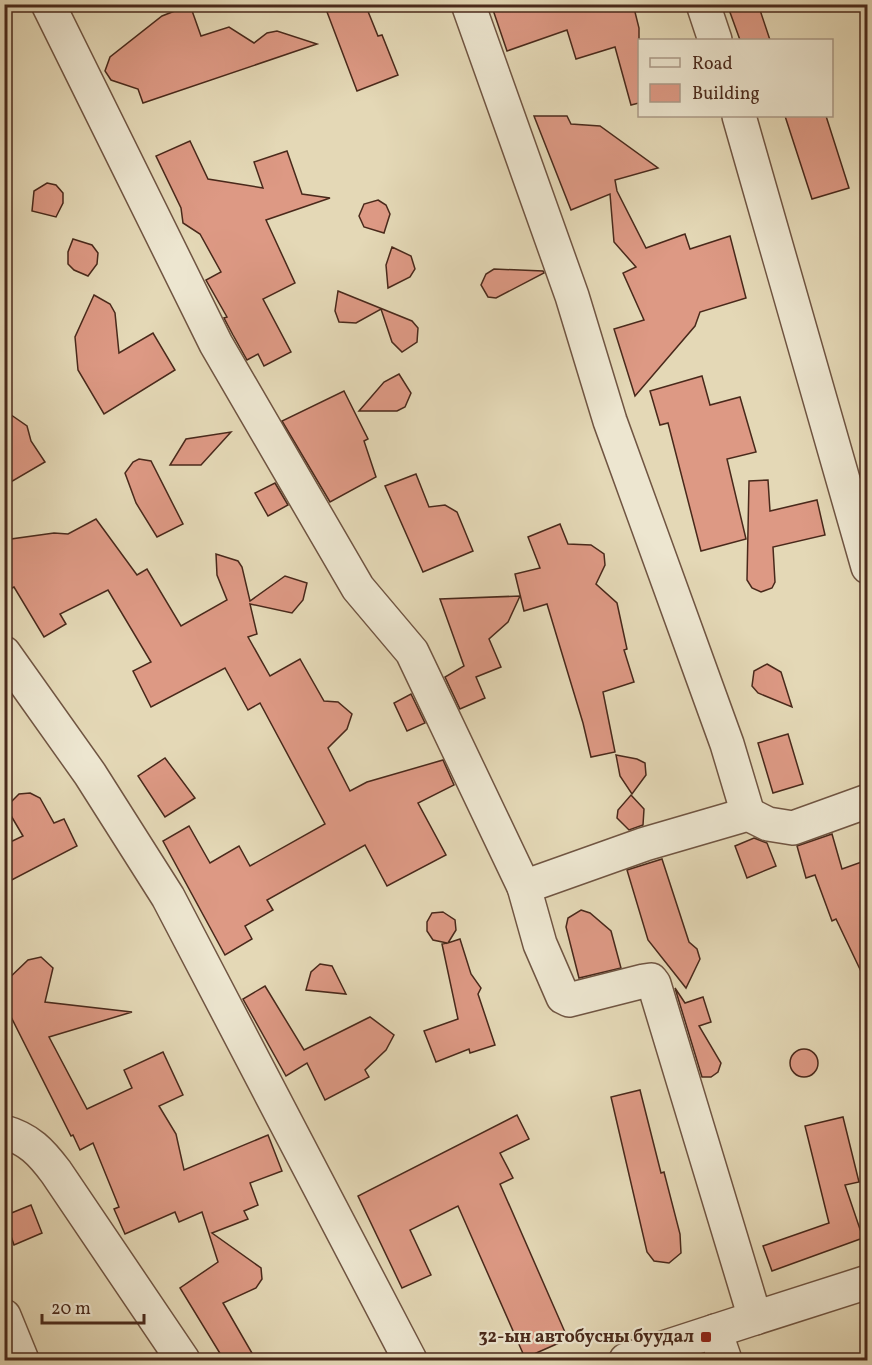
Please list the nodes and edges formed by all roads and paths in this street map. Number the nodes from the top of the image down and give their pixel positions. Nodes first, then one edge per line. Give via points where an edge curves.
1 (48, 4) edge
2 (468, 4) edge
3 (703, 4) edge
4 (715, 39) edge
5 (739, 117) edge
6 (867, 567) edge
7 (4, 653) edge
8 (867, 801) edge
9 (748, 814) junction
10 (524, 887) junction
11 (4, 1132) edge
12 (867, 1282) edge
13 (4, 1316) edge
14 (755, 1318) junction
15 (720, 1346) edge
16 (398, 1358) edge
17 (22, 1360) edge
18 (183, 1360) edge
19 (626, 1360) edge

1 - 10 street via 216,344 358,588 412,652
2 - 9 street via 572,296 610,421 727,744
3 - 4 street
5 - 6 street
7 - 16 street via 90,774 168,897
8 - 9 street via 794,828 768,824
9 - 10 street via 645,844
10 - 14 street via 540,944 563,997 569,1000 644,981 654,984
11 - 18 street via 36,1146
12 - 14 street
13 - 17 street
14 - 15 street
15 - 19 street

